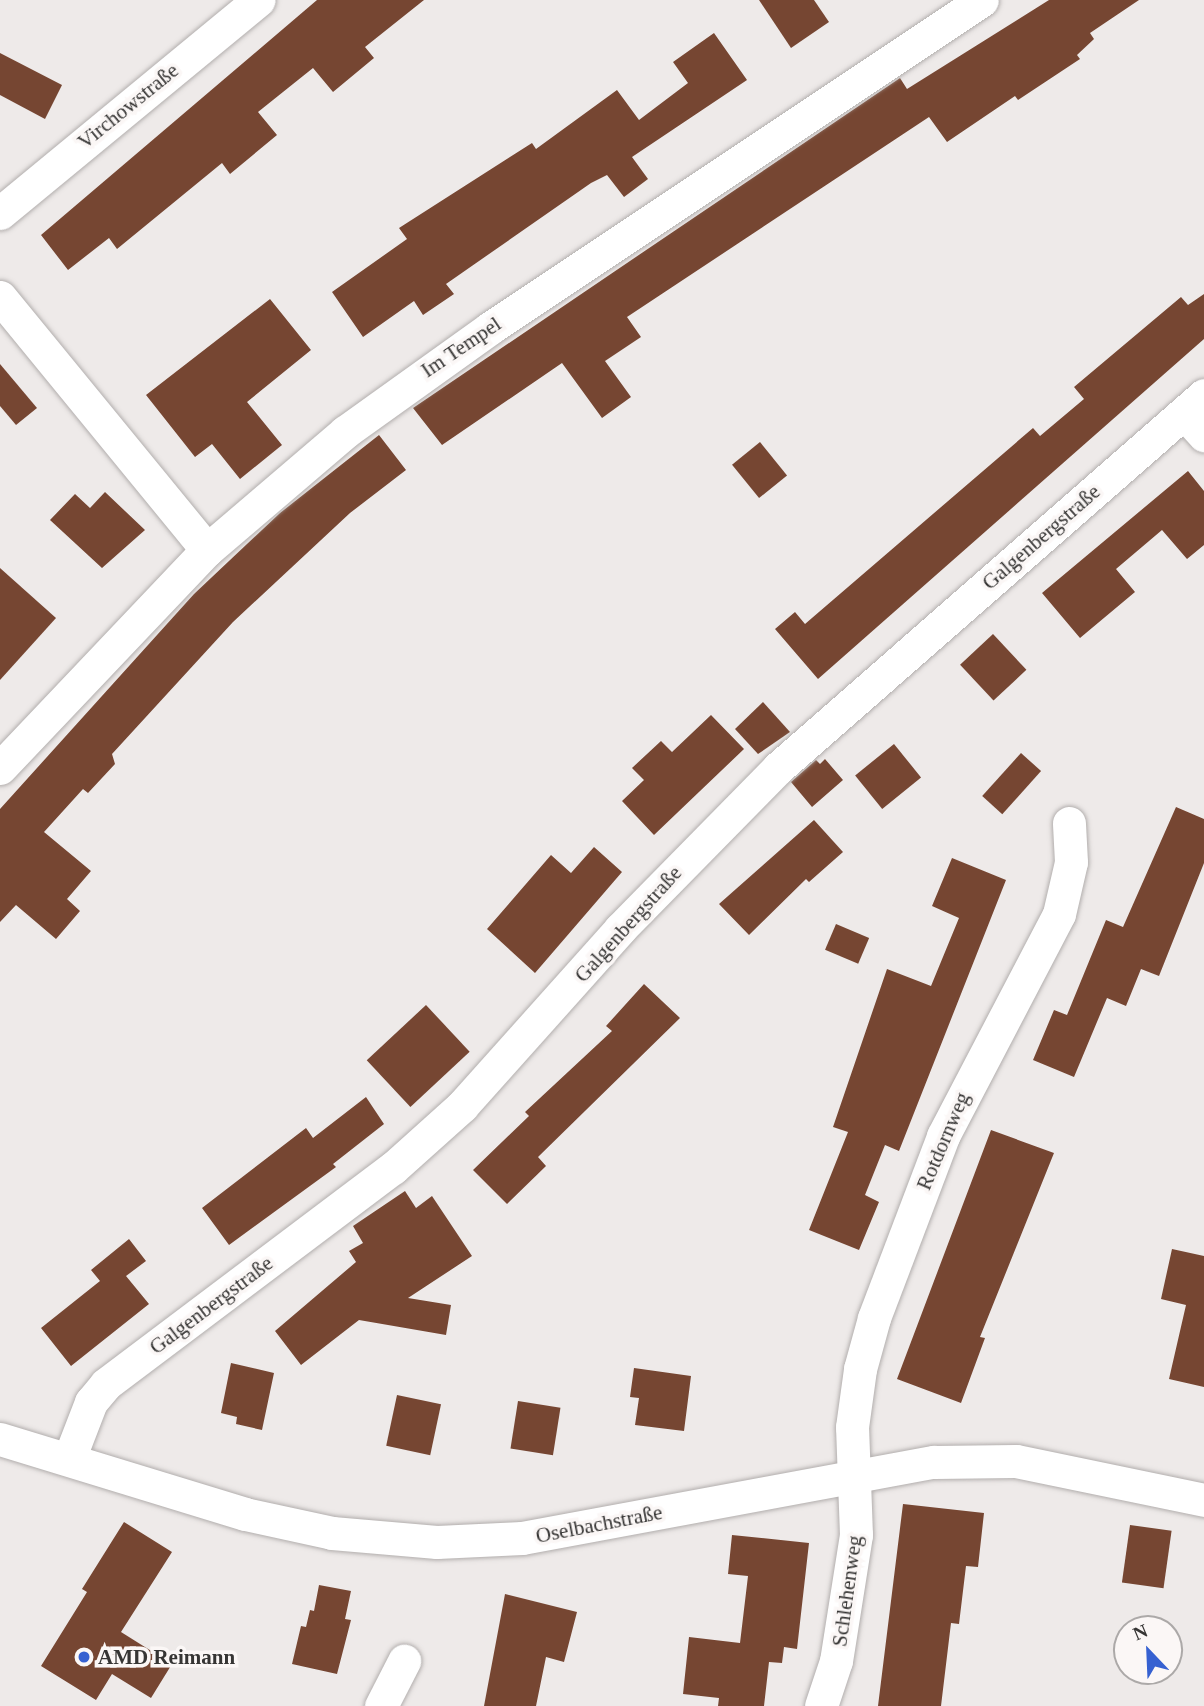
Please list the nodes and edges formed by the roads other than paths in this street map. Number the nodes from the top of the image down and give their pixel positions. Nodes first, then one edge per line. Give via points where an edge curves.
1 (258, 0) edge
2 (982, 0) edge
3 (0, 213) edge
4 (4, 313) edge
5 (1197, 414) edge
6 (207, 550) junction
7 (0, 768) edge
8 (1069, 823) dead end
9 (0, 1439) edge
10 (69, 1459) junction
11 (854, 1474) junction
12 (1204, 1500) edge
13 (404, 1661) dead end
14 (381, 1706) edge
15 (821, 1706) edge

1 - 3 street, Virchowstraße
2 - 6 street, Im Tempel via 409,382 280,484
4 - 6 street
5 - 10 street, Galgenbergstraße via 778,768 620,929 462,1106 393,1168 106,1384 91,1402
6 - 7 street, Im Tempel
8 - 11 street, Rotdornweg via 1071,862 1059,914 949,1124 874,1318 857,1392
9 - 10 street, Oselbachstraße
10 - 11 street, Oselbachstraße via 245,1514 332,1533 437,1542 535,1536
11 - 12 street, Oselbachstraße via 934,1462 1016,1461
11 - 15 street, Schlehenweg via 856,1535 849,1599
13 - 14 street

